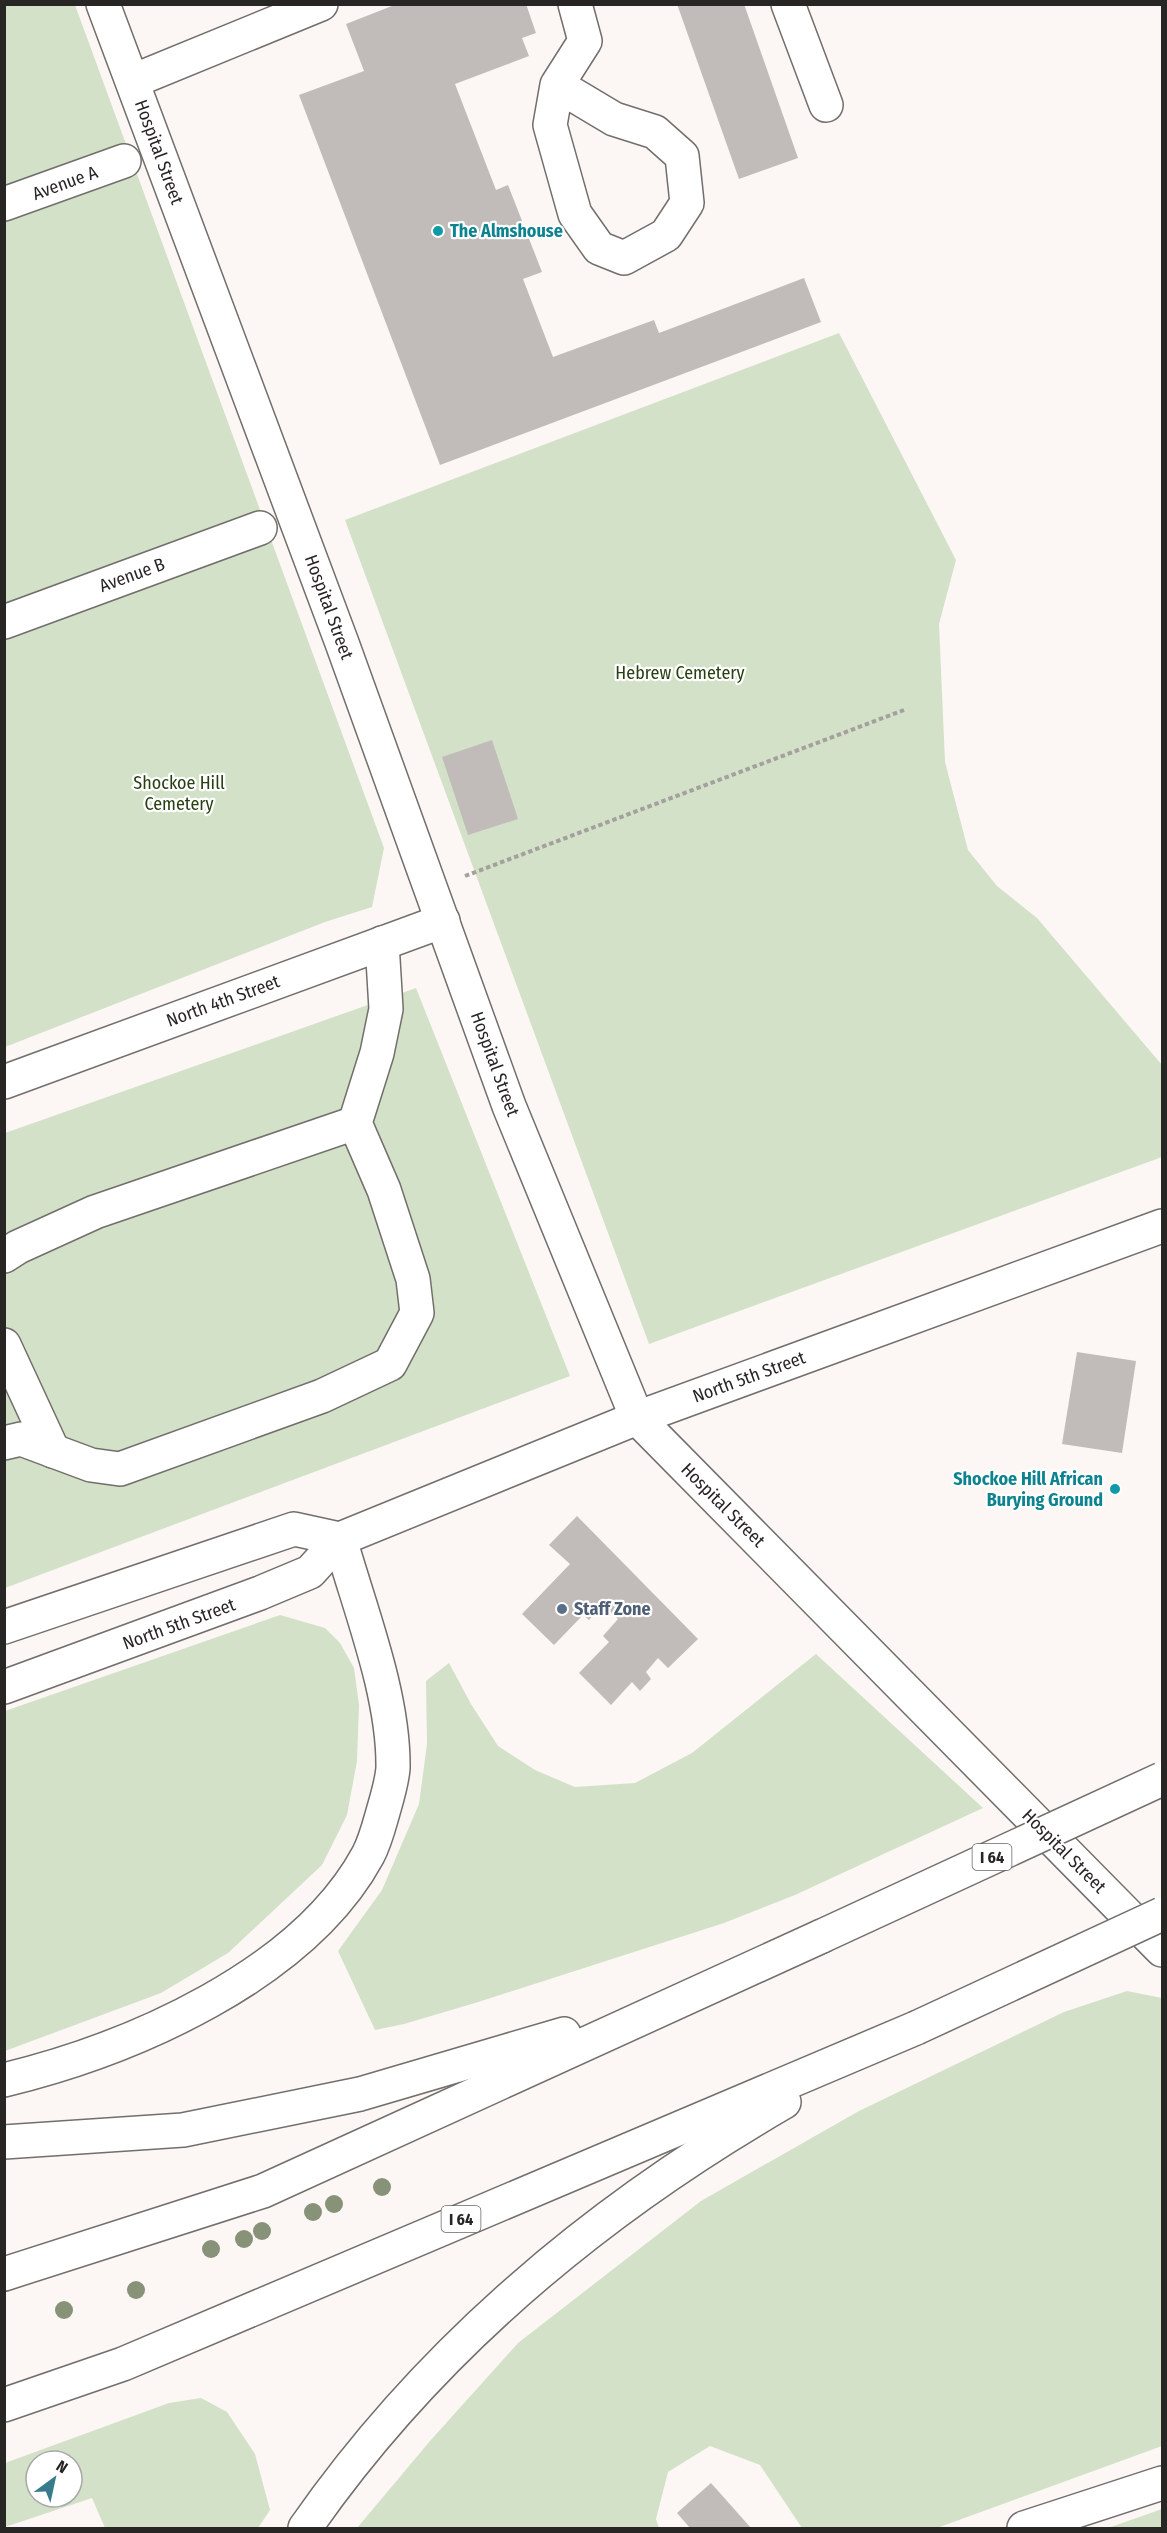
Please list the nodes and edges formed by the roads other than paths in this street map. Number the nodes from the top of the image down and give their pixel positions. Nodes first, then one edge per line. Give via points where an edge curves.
1 (103, 4) edge
2 (321, 4) edge
3 (575, 4) edge
4 (788, 4) edge
5 (278, 12) edge
6 (133, 81) junction
7 (557, 85) junction
8 (826, 105) dead end
9 (124, 161) dead end
10 (4, 204) edge
11 (260, 528) dead end
12 (4, 622) edge
13 (442, 921) junction
14 (382, 943) junction
15 (4, 1082) edge
16 (355, 1123) junction
17 (1162, 1226) edge
18 (4, 1256) edge
19 (4, 1344) edge
20 (637, 1418) junction
21 (4, 1443) edge
22 (53, 1450) junction
23 (340, 1539) junction
24 (4, 1627) edge
25 (4, 1687) edge
26 (1162, 1779) edge
27 (1162, 1914) edge
28 (1162, 1950) edge
29 (675, 2001) junction
30 (916, 2028) junction
31 (4, 2080) edge
32 (4, 2142) edge
33 (4, 2274) edge
34 (4, 2405) edge
35 (1162, 2483) edge
36 (305, 2529) edge
37 (1024, 2529) edge

1 - 6 main road, Hospital Street
2 - 5 main road
3 - 7 main road via 585,41
4 - 8 main road
5 - 6 main road
6 - 13 main road, Hospital Street
7 - 7 main road via 550,125 575,213 599,248 624,258 666,235 687,203 682,156 655,132 614,119
9 - 10 main road, Avenue A
11 - 12 main road, Avenue B
13 - 14 main road, North 4th Street
13 - 20 main road, Hospital Street via 509,1106
14 - 15 main road, North 4th Street
14 - 16 main road via 386,1009
16 - 18 main road via 95,1212
16 - 22 main road via 384,1190 413,1279 417,1313 390,1364 322,1396 120,1469 91,1465
17 - 20 main road, North 5th Street
19 - 22 main road
20 - 23 main road, North 5th Street
20 - 28 main road, Hospital Street
21 - 22 main road via 21,1439
23 - 24 main road via 294,1529
23 - 25 main road, North 5th Street via 310,1572
23 - 31 main road via 388,1708 392,1745 393,1771 387,1800 369,1853 334,1904 290,1946 230,1990 162,2026 38,2072
26 - 29 main road, I 64, bridge
27 - 30 main road, I 64, bridge
29 - 32 main road, I 64 via 360,2094 183,2130
29 - 33 main road via 263,2191
30 - 34 main road, I 64 via 123,2364
30 - 36 main road via 736,2130 560,2254 479,2324 405,2402 331,2491
35 - 37 main road

